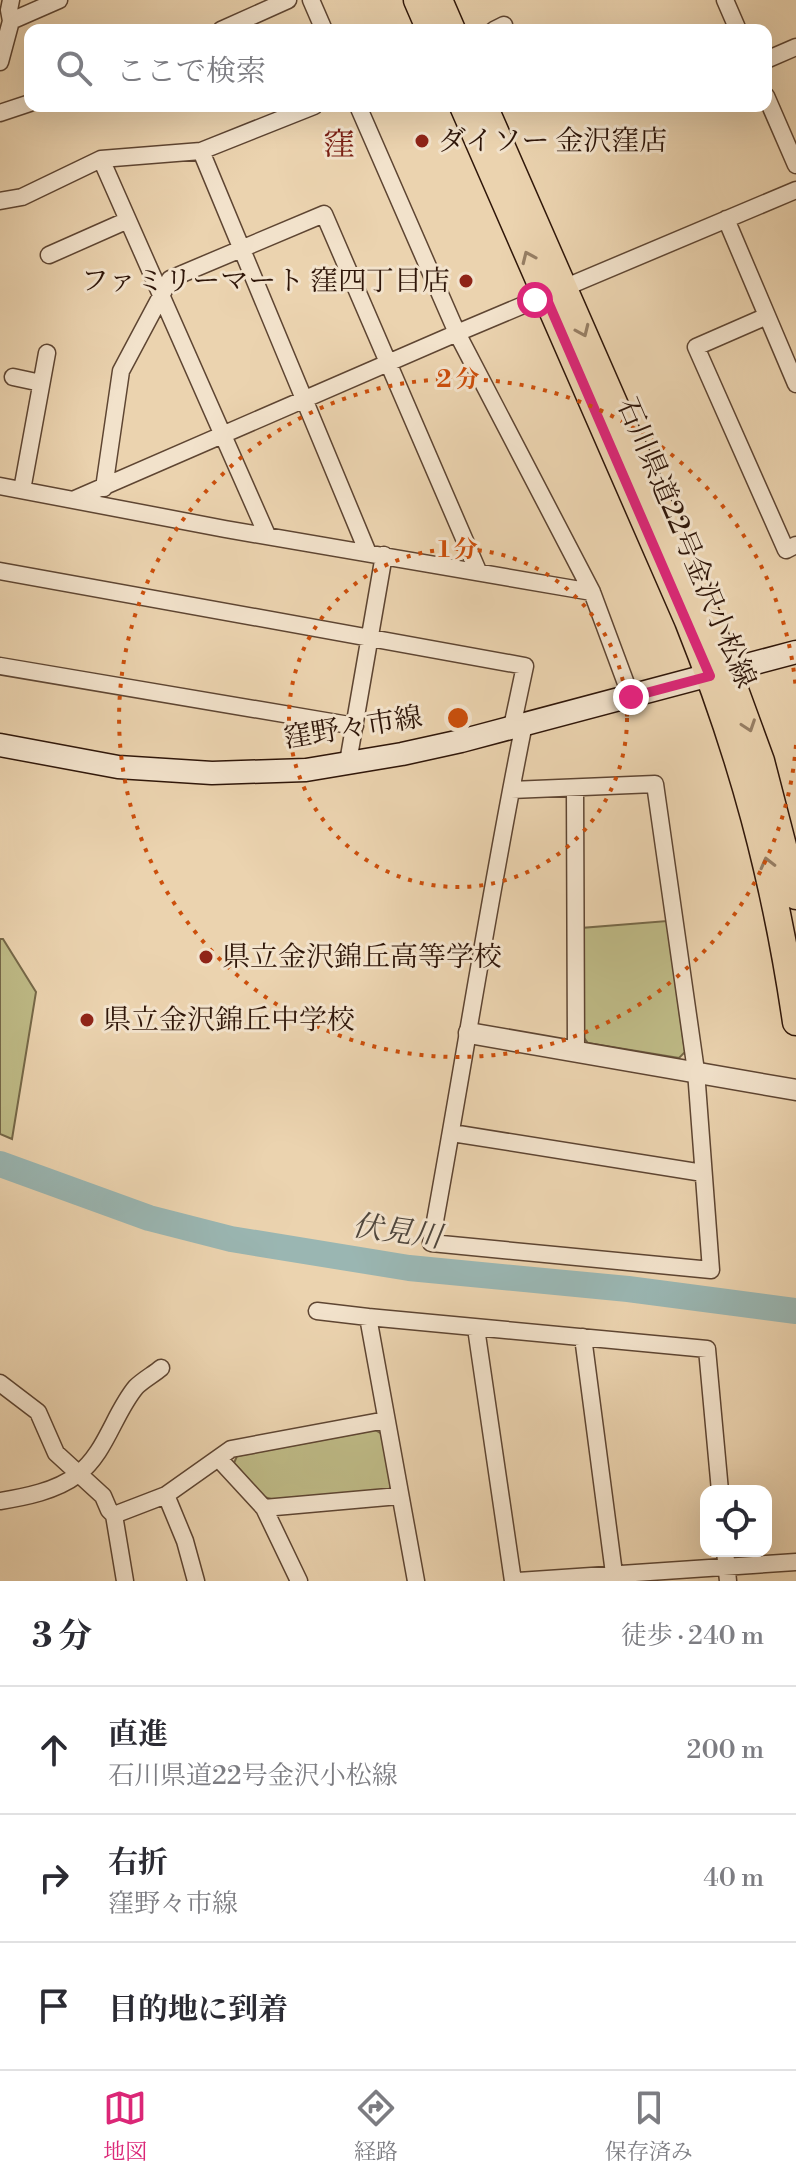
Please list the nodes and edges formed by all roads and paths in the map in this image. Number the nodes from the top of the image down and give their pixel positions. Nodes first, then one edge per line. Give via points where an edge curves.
1 (59, 0) edge
2 (288, 0) edge
3 (311, 0) edge
4 (417, 0) edge
5 (439, 0) edge
6 (725, 0) edge
7 (8, 9) edge
8 (234, 24) edge
9 (321, 24) edge
10 (427, 24) edge
11 (449, 24) edge
12 (735, 24) edge
13 (796, 47) edge
14 (772, 57) edge
15 (0, 62) edge
16 (24, 105) edge
17 (772, 110) edge
18 (299, 112) edge
19 (361, 112) edge
20 (466, 112) edge
21 (486, 112) edge
22 (0, 113) edge
23 (201, 151) junction
24 (101, 159) junction
25 (796, 165) edge
26 (796, 190) edge
27 (0, 201) edge
28 (726, 219) junction
29 (128, 220) junction
30 (242, 249) junction
31 (49, 255) dead end
32 (554, 291) junction
33 (161, 295) junction
34 (767, 316) junction
35 (457, 333) junction
36 (47, 353) dead end
37 (388, 363) junction
38 (13, 377) dead end
39 (41, 383) junction
40 (796, 384) edge
41 (304, 400) junction
42 (222, 435) junction
43 (0, 486) edge
44 (104, 488) junction
45 (22, 490) junction
46 (75, 499) junction
47 (267, 535) junction
48 (796, 545) edge
49 (376, 554) junction
50 (0, 571) edge
51 (478, 571) junction
52 (592, 592) junction
53 (369, 638) junction
54 (796, 652) edge
55 (0, 666) edge
56 (719, 673) junction
57 (631, 697) junction
58 (518, 725) junction
59 (355, 726) junction
60 (0, 745) edge
61 (348, 762) junction
62 (575, 788) junction
63 (511, 790) junction
64 (796, 896) edge
65 (796, 1022) edge
66 (469, 1033) junction
67 (576, 1051) junction
68 (696, 1071) junction
69 (796, 1090) edge
70 (452, 1133) junction
71 (703, 1173) junction
72 (317, 1311) dead end
73 (368, 1317) junction
74 (476, 1328) junction
75 (583, 1337) junction
76 (161, 1368) dead end
77 (0, 1383) edge
78 (386, 1420) junction
79 (219, 1459) junction
80 (78, 1475) junction
81 (719, 1485) edge
82 (166, 1495) junction
83 (399, 1496) junction
84 (0, 1501) edge
85 (264, 1508) junction
86 (114, 1515) junction
87 (796, 1562) edge
88 (726, 1566) edge
89 (615, 1578) edge
90 (125, 1581) edge
91 (196, 1581) edge
92 (299, 1581) edge
93 (416, 1581) edge
94 (516, 1581) edge

1 - 7 street
2 - 8 street
3 - 9 street
4 - 10 main road
5 - 11 main road
6 - 12 street
7 - 15 street
13 - 14 street
16 - 22 street
17 - 25 street
18 - 23 street
19 - 35 street
32 -> 20 main road, 石川県道22号金沢小松線
21 - 32 main road, 石川県道22号金沢小松線
23 - 24 street
23 - 30 street
24 - 27 street via 22,197
24 - 29 street
26 - 28 street
28 - 32 street
28 - 34 street
29 - 31 street
29 - 33 street
30 - 33 street via 170,279
30 - 37 street via 324,214
30 - 41 street
32 - 35 street
32 - 56 main road, 石川県道22号金沢小松線
33 - 42 street
33 - 44 street via 121,371
34 - 40 street
34 - 48 street via 696,347 786,550
35 - 37 street
35 - 52 street
36 - 39 street
37 - 41 street
37 - 51 street
38 - 39 street
39 - 45 street
41 - 42 street
41 - 49 street
42 - 44 street
42 - 47 street
43 - 45 street
44 - 46 street
45 - 46 street
46 - 47 street
47 - 49 street
49 - 51 street
49 - 53 street
50 - 53 street
51 - 52 street
52 - 57 street
53 - 58 street via 525,666
53 - 59 street
54 - 56 main road, 窪野々市線
55 - 59 street
56 - 57 main road, 窪野々市線
56 -> 64 main road, 石川県道22号金沢小松線 via 761,761
65 -> 56 main road, 石川県道22号金沢小松線 via 769,869
57 - 58 main road, 窪野々市線
58 - 61 main road, 窪野々市線
58 - 63 street
59 - 61 street
60 - 61 main road, 窪野々市線 via 118,767 212,773 306,770
62 - 63 street
62 - 67 street
62 - 68 street via 655,784
63 - 66 street
66 - 67 street
66 - 70 street
67 - 68 street
68 - 69 street
68 - 71 street
70 - 71 street
70 - 71 street via 431,1243 711,1270
72 - 73 street
73 - 74 street
73 - 78 street
74 - 75 street
74 - 94 street
75 - 81 street via 707,1349
75 - 89 street
76 - 80 street via 137,1387
77 - 80 street via 38,1412 56,1453
78 - 79 street via 231,1449
78 - 83 street
79 - 82 street
79 - 85 street
80 - 84 street
80 - 86 street via 103,1496
82 - 86 street
82 - 91 street
83 - 85 street
83 - 93 street
85 - 92 street
86 - 90 street
87 - 88 street
88 - 89 street
89 - 94 street

